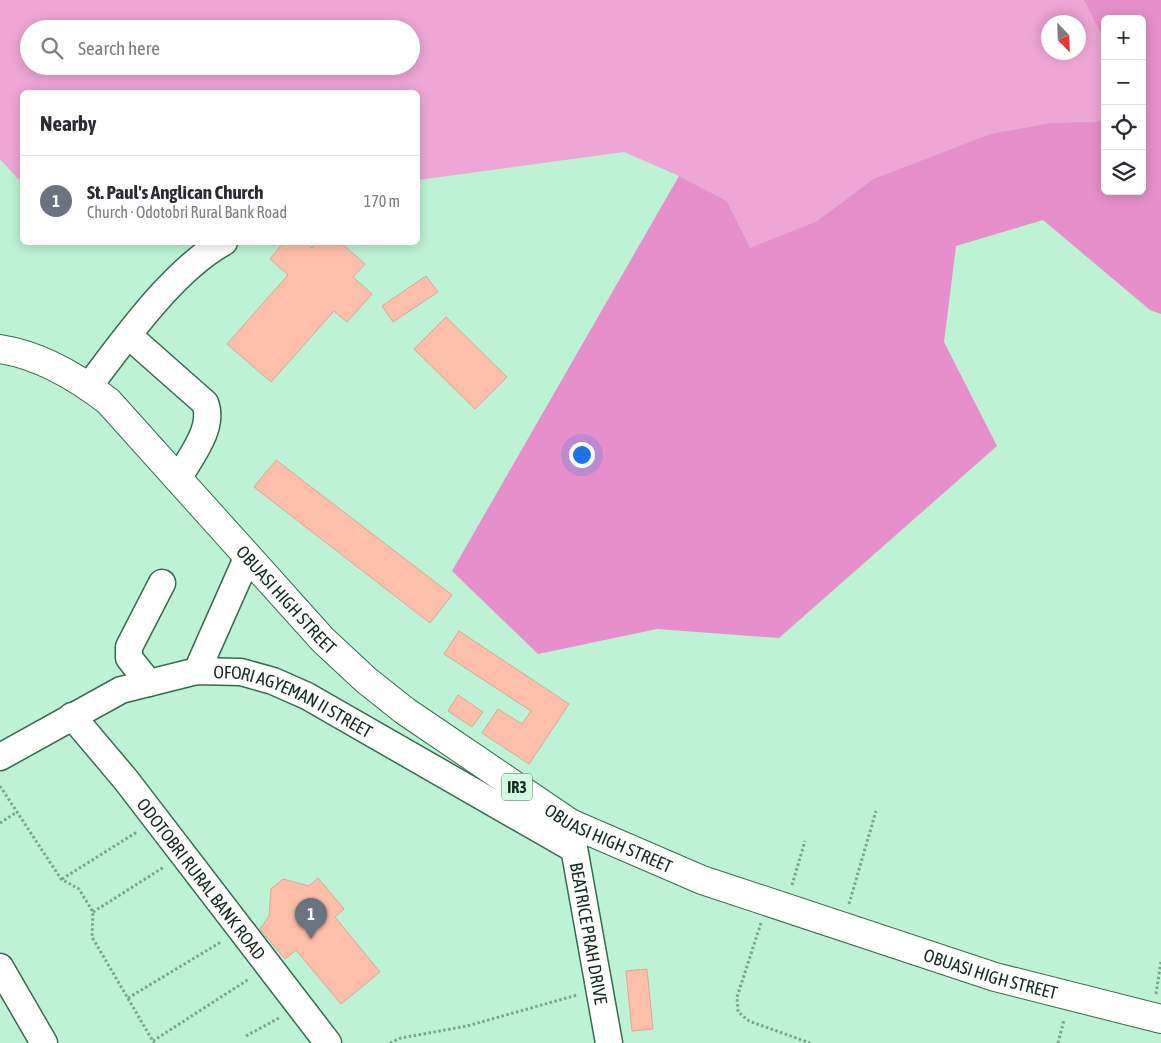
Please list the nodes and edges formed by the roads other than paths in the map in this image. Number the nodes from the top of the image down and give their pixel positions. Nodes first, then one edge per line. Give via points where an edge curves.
1 (219, 245) edge
2 (128, 335) junction
3 (0, 349) edge
4 (89, 386) junction
5 (178, 479) junction
6 (248, 556) junction
7 (162, 583) dead end
8 (197, 671) junction
9 (149, 683) junction
10 (72, 716) junction
11 (0, 756) edge
12 (571, 835) junction
13 (0, 967) edge
14 (1157, 1018) edge
15 (44, 1043) edge
16 (328, 1043) edge
17 (609, 1043) edge

1 - 2 street via 179,278
2 - 4 street
2 - 5 street via 205,403 209,413 208,424
3 - 4 main road, OBUASI HIGH STREET / IR3 via 41,360
4 - 5 main road, OBUASI HIGH STREET / IR3 via 108,402
5 - 6 main road, OBUASI HIGH STREET / IR3
6 - 8 street
6 - 12 main road, OBUASI HIGH STREET / IR3 via 323,640 366,680
7 - 9 street via 129,646 128,658
8 - 9 street, OFORI AGYEMAN II STREET
8 - 12 street, OFORI AGYEMAN II STREET via 241,672 273,681
9 - 10 street, OFORI AGYEMAN II STREET via 120,690
10 - 11 street, OFORI AGYEMAN II STREET
10 - 16 street, ODOTOBRI RURAL BANK ROAD via 184,855
12 - 14 main road, OBUASI HIGH STREET / IR3 via 995,977
12 - 17 street, BEATRICE PRAH DRIVE
13 - 15 street

